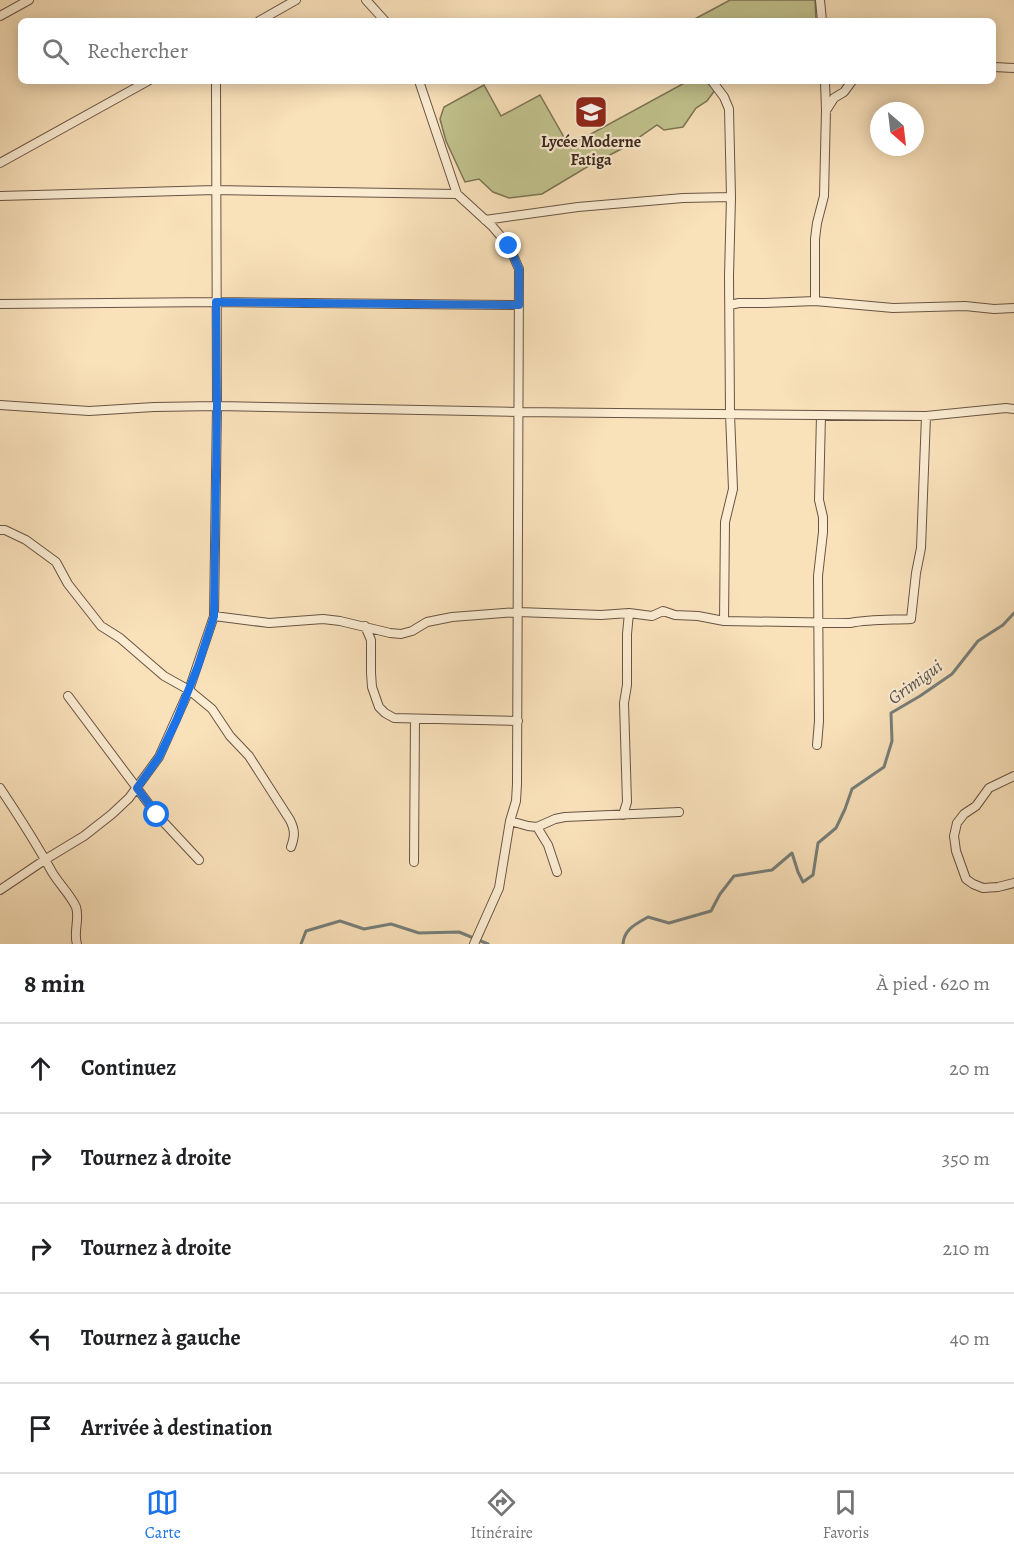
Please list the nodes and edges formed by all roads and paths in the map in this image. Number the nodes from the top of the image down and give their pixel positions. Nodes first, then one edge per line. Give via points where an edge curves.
1 (29, 0) edge
2 (296, 0) edge
3 (366, 0) edge
4 (820, 0) edge
5 (0, 16) edge
6 (264, 18) edge
7 (382, 18) edge
8 (822, 18) edge
9 (996, 67) edge
10 (1014, 69) edge
11 (143, 84) edge
12 (216, 84) edge
13 (420, 84) edge
14 (714, 84) edge
15 (825, 84) edge
16 (850, 84) edge
17 (826, 110) junction
18 (0, 163) edge
19 (215, 190) junction
20 (457, 194) junction
21 (0, 195) edge
22 (731, 197) junction
23 (485, 220) junction
24 (815, 301) junction
25 (216, 302) junction
26 (0, 304) edge
27 (519, 305) junction
28 (729, 305) junction
29 (1014, 308) edge
30 (0, 405) edge
31 (217, 406) junction
32 (1014, 409) edge
33 (519, 412) junction
34 (730, 414) junction
35 (821, 415) junction
36 (926, 416) junction
37 (0, 530) edge
38 (518, 612) junction
39 (629, 614) junction
40 (214, 616) junction
41 (724, 621) junction
42 (819, 621) junction
43 (365, 626) junction
44 (189, 690) junction
45 (68, 696) dead end
46 (415, 719) junction
47 (518, 722) junction
48 (816, 745) dead end
49 (1014, 776) edge
50 (0, 788) edge
51 (137, 788) junction
52 (679, 812) dead end
53 (622, 815) junction
54 (510, 821) junction
55 (537, 827) junction
56 (291, 847) dead end
57 (46, 859) junction
58 (199, 860) dead end
59 (414, 862) dead end
60 (557, 872) dead end
61 (1014, 883) edge
62 (0, 890) edge
63 (77, 944) edge
64 (474, 944) edge

1 - 5 street
2 - 6 street
3 - 7 street
4 - 8 street
9 - 10 street
11 - 18 street
12 - 19 street
13 - 20 street
14 - 22 street via 729,109
15 - 17 street
16 - 17 street
17 - 24 street via 824,196 815,239
19 - 20 street
19 - 21 street
19 - 25 street
20 - 23 street
22 - 23 street via 578,207
22 - 28 street
23 - 27 street via 509,246 519,269
24 - 28 street
24 - 29 street via 893,308
25 - 26 street
25 - 27 street
25 - 31 street
27 - 33 street
28 - 34 street
30 - 31 street via 89,411
31 - 33 street
31 - 40 street
32 - 36 street
33 - 34 street
33 - 38 street
34 - 35 street
34 - 41 street via 733,489 725,522
35 - 36 street
35 - 42 street via 819,500 823,532 818,576
36 - 42 street via 921,548 911,619
37 - 44 street via 26,540 56,562 101,626 164,676
38 - 39 street
38 - 43 street via 452,617 427,622 401,634
38 - 47 street
39 - 41 street via 652,616 663,611
39 - 53 street via 624,703 627,802
40 - 43 street via 269,623 323,619
40 - 44 street
41 - 42 street
42 - 48 street
43 - 46 street via 372,640 372,687 379,706 394,718
44 - 51 street via 159,757
44 - 56 street via 212,709 280,802 294,829
45 - 51 street
46 - 47 street
46 - 59 street
47 - 54 street via 518,784
49 - 61 street via 989,788 976,806 964,814 954,836 966,879 983,888
50 - 57 street
51 - 57 street via 84,836
51 - 58 street
52 - 53 street
53 - 55 street via 565,817
54 - 55 street
54 - 64 street via 500,888
55 - 60 street
57 - 62 street
57 - 63 street via 77,910

